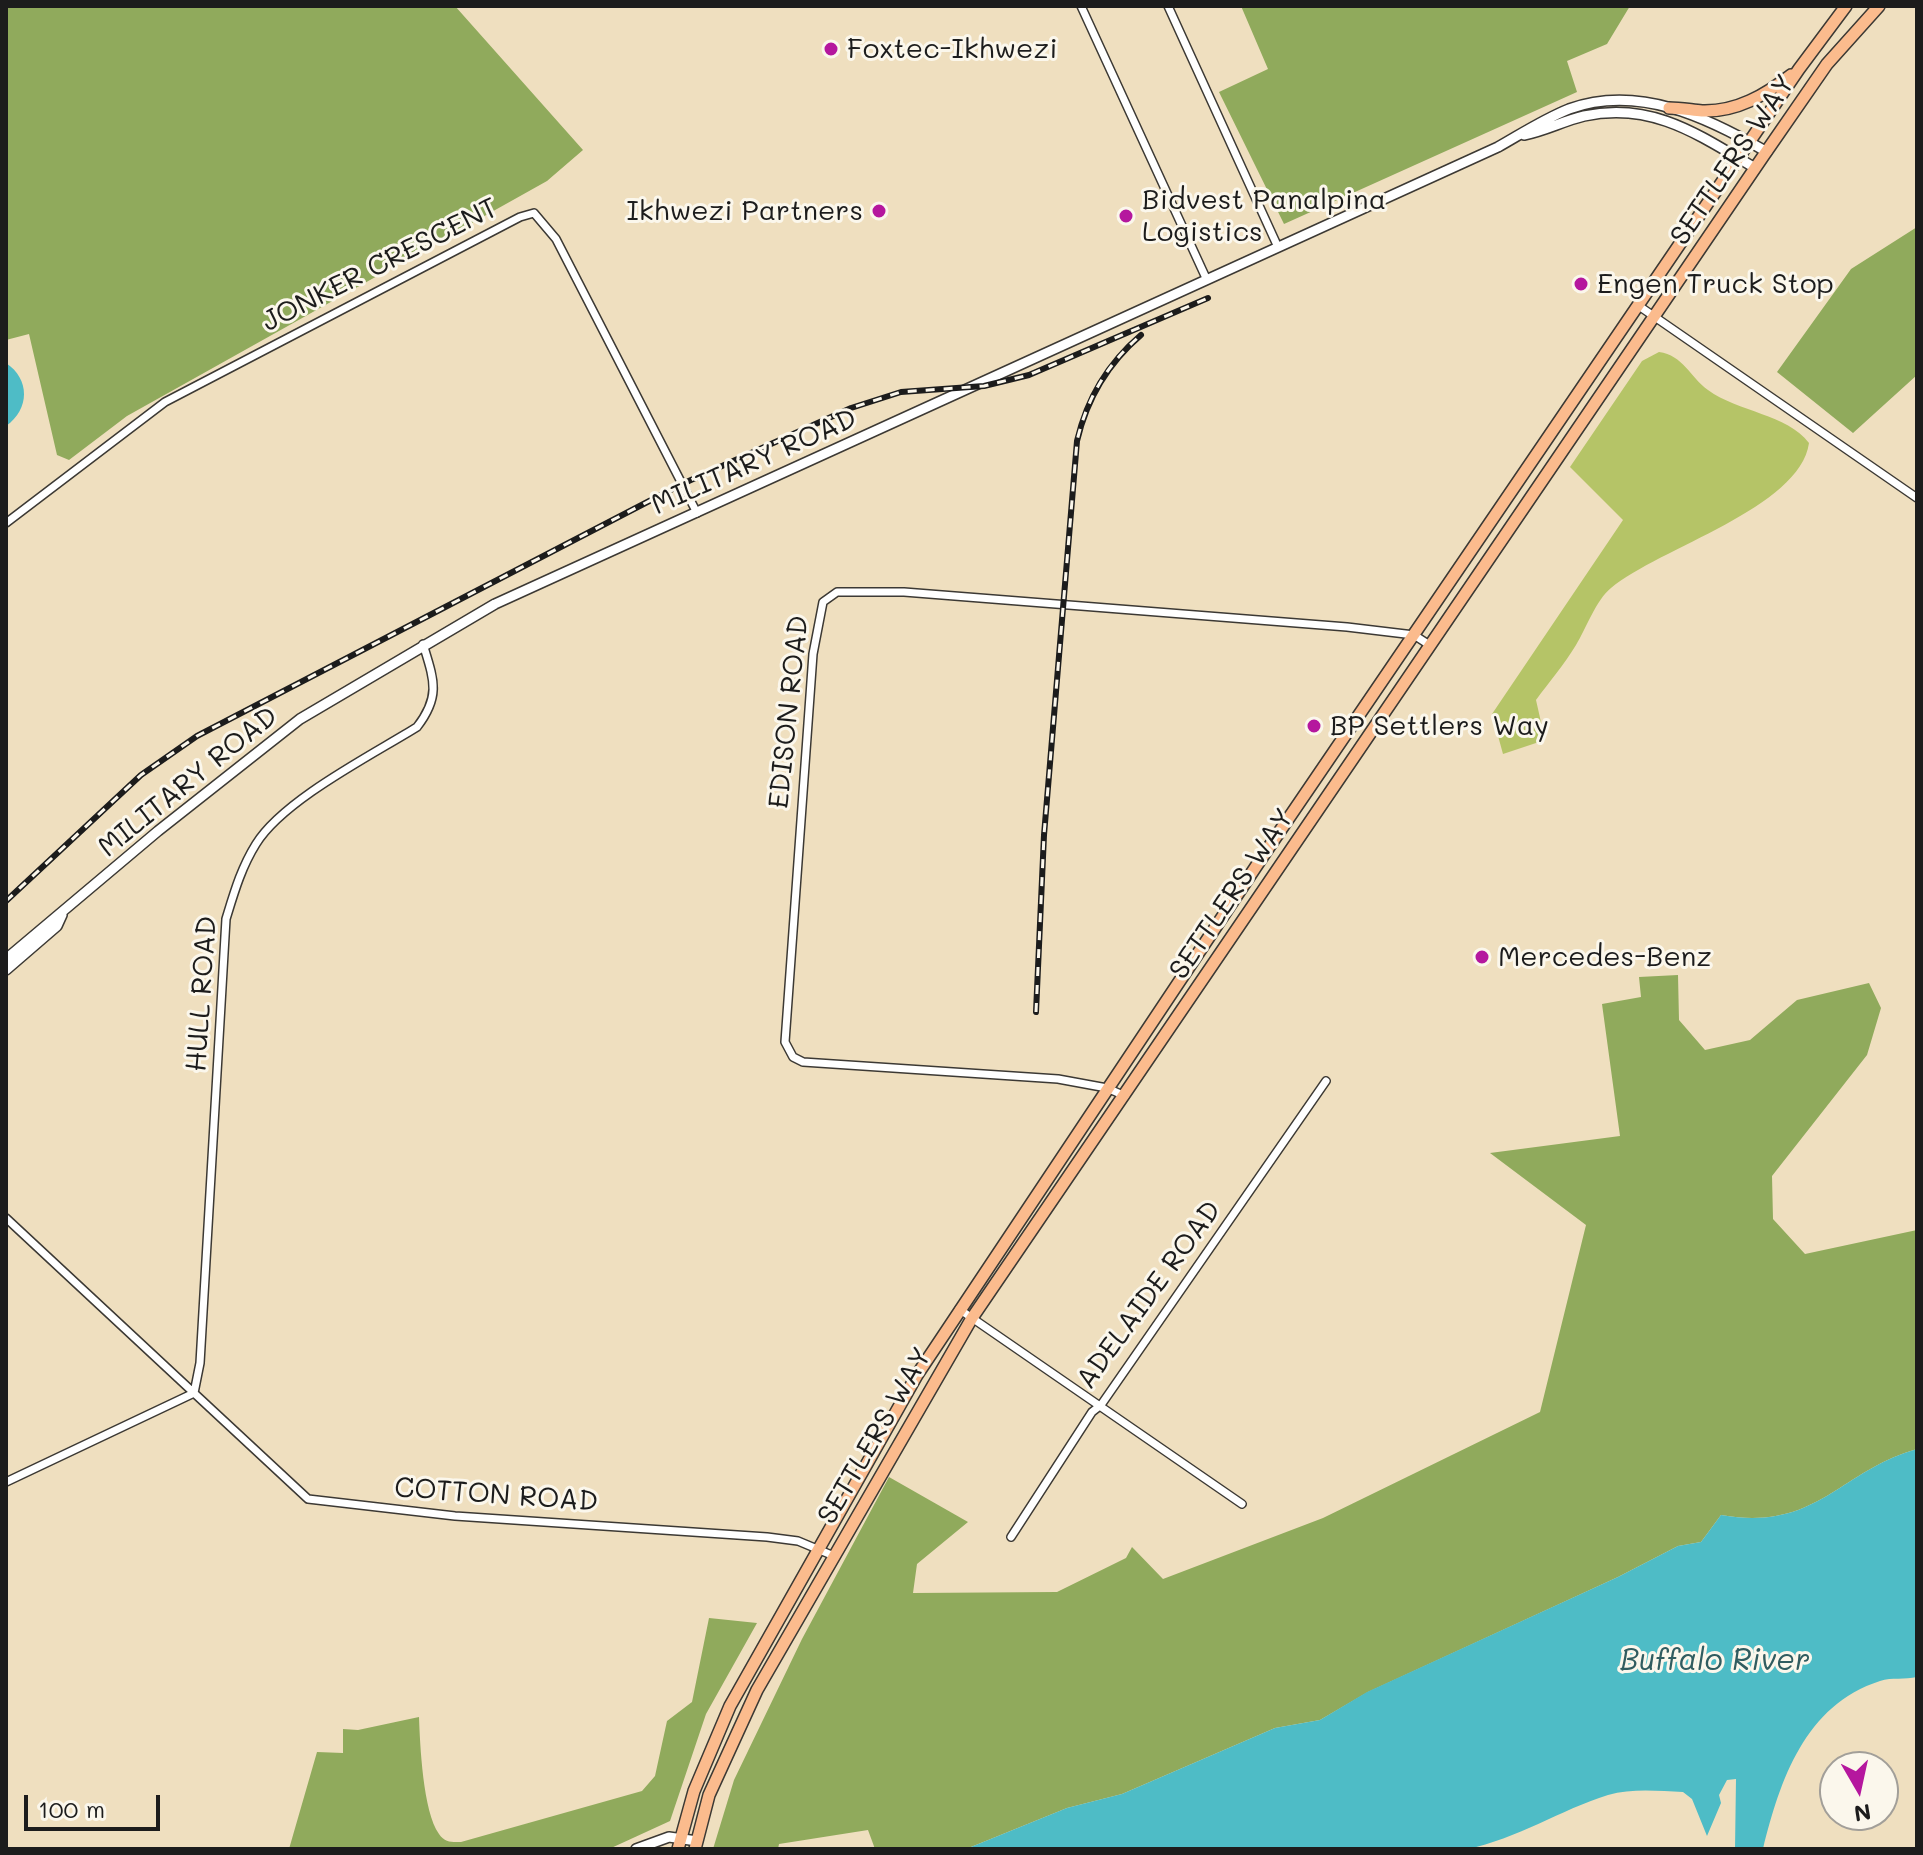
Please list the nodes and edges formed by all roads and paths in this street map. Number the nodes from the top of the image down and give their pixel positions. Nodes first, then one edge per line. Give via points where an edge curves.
1 (1081, 6) edge
2 (1168, 6) edge
3 (1846, 6) edge
4 (1879, 6) edge
5 (1799, 69) junction
6 (1669, 108) junction
7 (1517, 136) junction
8 (1749, 142) junction
9 (1767, 152) junction
10 (1739, 158) junction
11 (1755, 168) junction
12 (1277, 245) junction
13 (1206, 278) junction
14 (1639, 306) junction
15 (1656, 318) junction
16 (1917, 498) edge
17 (697, 513) junction
18 (6, 523) edge
19 (1414, 635) junction
20 (423, 644) junction
21 (1431, 646) junction
22 (62, 915) junction
23 (6, 959) edge
24 (6, 970) edge
25 (1326, 1081) dead end
26 (1107, 1088) junction
27 (1125, 1096) junction
28 (6, 1218) edge
29 (959, 1309) junction
30 (972, 1318) junction
31 (194, 1393) junction
32 (1101, 1405) junction
33 (6, 1482) edge
34 (1242, 1504) dead end
35 (1011, 1537) dead end
36 (818, 1548) junction
37 (834, 1556) junction
38 (680, 1843) edge
39 (696, 1845) edge
40 (636, 1849) edge

1 - 13 street
2 - 12 street
3 - 5 main road, SETTLERS WAY
4 - 9 main road, SETTLERS WAY via 1827,64
5 - 6 main road via 1743,104 1702,111
5 - 8 main road, SETTLERS WAY
6 - 7 street, MILITARY ROAD via 1622,98 1601,101 1570,109
6 - 8 street, MILITARY ROAD
7 - 10 street, MILITARY ROAD via 1581,117 1637,111
7 - 12 street, MILITARY ROAD
8 - 9 street, MILITARY ROAD
8 - 10 main road, SETTLERS WAY
9 - 11 main road, SETTLERS WAY
10 - 11 street, MILITARY ROAD
10 - 14 main road, SETTLERS WAY
11 - 15 main road, SETTLERS WAY
12 - 13 street, MILITARY ROAD
13 - 17 street, MILITARY ROAD
14 - 15 street
14 - 19 main road, SETTLERS WAY
15 - 16 street
15 - 21 main road, SETTLERS WAY
17 - 18 street, JONKER CRESCENT via 556,239 534,213 165,402
17 - 20 street, MILITARY ROAD via 495,604
19 - 21 street, EDISON ROAD
19 - 26 main road, SETTLERS WAY
19 - 26 street, EDISON ROAD via 904,592 837,592 823,602 813,654 789,951 785,1042 790,1053 803,1062 1058,1079
20 - 22 street, MILITARY ROAD via 300,719
20 - 31 street, HULL ROAD via 435,694 417,727 298,802 258,840 240,873 226,919
21 - 27 main road, SETTLERS WAY
22 - 23 street, MILITARY ROAD
22 - 24 street, MILITARY ROAD via 57,926
25 - 32 street, ADELAIDE ROAD
26 - 27 street, EDISON ROAD
26 - 29 main road, SETTLERS WAY
27 - 30 main road, SETTLERS WAY
28 - 31 street, COTTON ROAD
29 - 30 street
29 - 36 main road, SETTLERS WAY
30 - 32 street
30 - 37 main road, SETTLERS WAY
31 - 33 street
31 - 36 street, COTTON ROAD via 308,1499 455,1516 767,1537
32 - 34 street
32 - 35 street, ADELAIDE ROAD
36 - 37 street, COTTON ROAD
36 - 38 main road, SETTLERS WAY via 730,1706 694,1791
37 - 39 main road, SETTLERS WAY via 742,1721 709,1795
38 - 39 street
38 - 40 street via 669,1837

